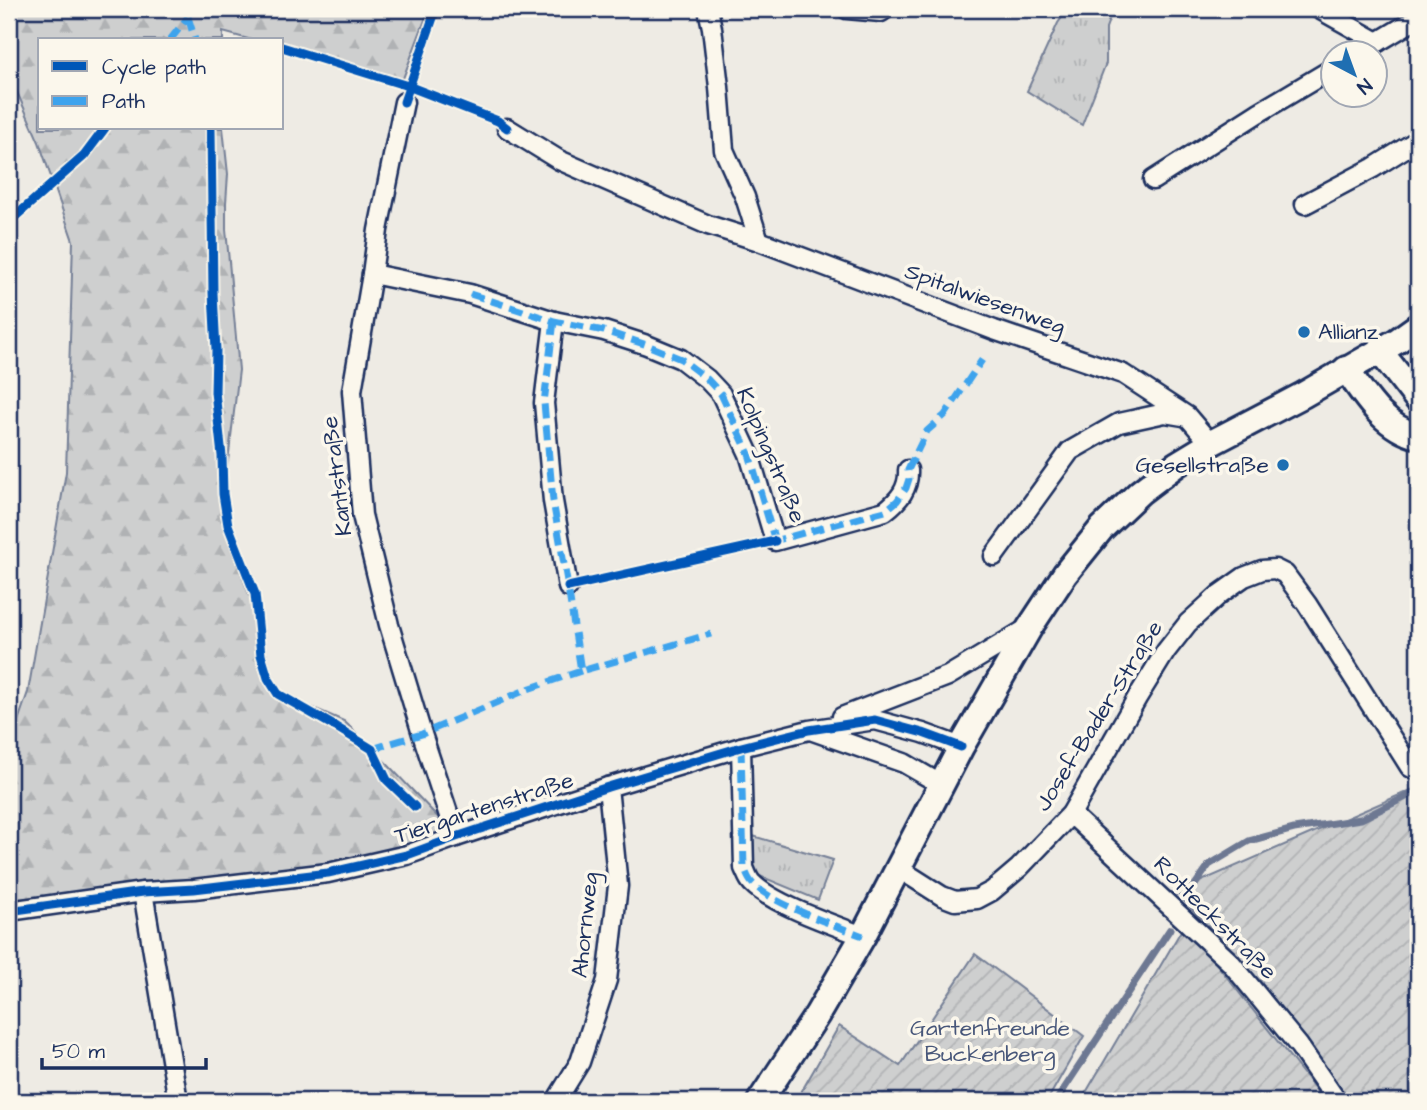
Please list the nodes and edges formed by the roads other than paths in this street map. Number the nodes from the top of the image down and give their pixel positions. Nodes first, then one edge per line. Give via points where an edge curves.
1 (708, 9) edge
2 (847, 9) edge
3 (885, 9) edge
4 (1320, 9) edge
5 (1418, 18) edge
6 (1369, 38) edge
7 (1386, 38) edge
8 (1318, 77) edge
9 (404, 102) dead end
10 (507, 128) dead end
11 (1418, 140) edge
12 (1153, 180) dead end
13 (1305, 204) dead end
14 (759, 242) junction
15 (372, 274) junction
16 (554, 321) junction
17 (1418, 326) edge
18 (1379, 350) junction
19 (1346, 369) junction
20 (1418, 400) edge
21 (1187, 416) junction
22 (1418, 436) edge
23 (1210, 443) junction
24 (908, 470) dead end
25 (994, 556) dead end
26 (568, 587) dead end
27 (1030, 627) junction
28 (809, 730) junction
29 (741, 747) junction
30 (961, 747) junction
31 (1418, 771) edge
32 (942, 785) junction
33 (608, 787) junction
34 (1072, 814) junction
35 (456, 837) junction
36 (898, 868) junction
37 (143, 892) junction
38 (9, 911) edge
39 (863, 936) junction
40 (178, 1101) edge
41 (556, 1101) edge
42 (760, 1101) edge
43 (1338, 1101) edge

1 - 14 street via 724,149
2 - 3 street
4 - 6 street
5 - 7 street
8 - 12 street
9 - 15 street, Kantstraße
10 - 14 street, Spitalwiesenweg via 559,160 708,225
11 - 13 street
14 - 21 street, Spitalwiesenweg via 1123,374
15 - 16 street, Kolpingstraße via 470,294
15 - 35 street, Kantstraße via 352,391 362,515 393,637
16 - 24 street, Kolpingstraße via 647,345 681,359 707,379 721,394 749,454 775,541 885,511 906,488
16 - 26 street via 544,402 553,501
17 - 18 main road
18 - 19 main road
18 - 20 main road
19 - 22 main road via 1377,412
19 - 23 main road
21 - 23 street, Spitalwiesenweg
21 - 25 street via 1165,413 1119,423 1070,451
23 - 27 main road via 1140,492 1102,528
27 - 28 street, Tiergartenstraße via 948,676
27 - 30 main road
28 - 29 street, Tiergartenstraße
28 - 30 street, Tiergartenstraße via 875,720
28 - 32 street via 904,763
29 - 33 street, Tiergartenstraße
29 - 39 street via 744,869 750,881 790,907
30 - 32 main road
31 - 34 street, Josef-Bader-Straße via 1410,766 1285,574 1262,569 1220,594 1166,651
32 - 36 main road
33 - 35 street, Tiergartenstraße
33 - 41 street, Ahornweg via 618,886 607,980 580,1062
34 - 36 street, Josef-Bader-Straße via 1019,868 977,899 955,901 942,896
34 - 43 street, Rotteckstraße via 1231,962
35 - 37 street, Tiergartenstraße via 407,855 328,873
36 - 39 main road
37 - 38 street, Tiergartenstraße
37 - 40 street
39 - 42 main road

